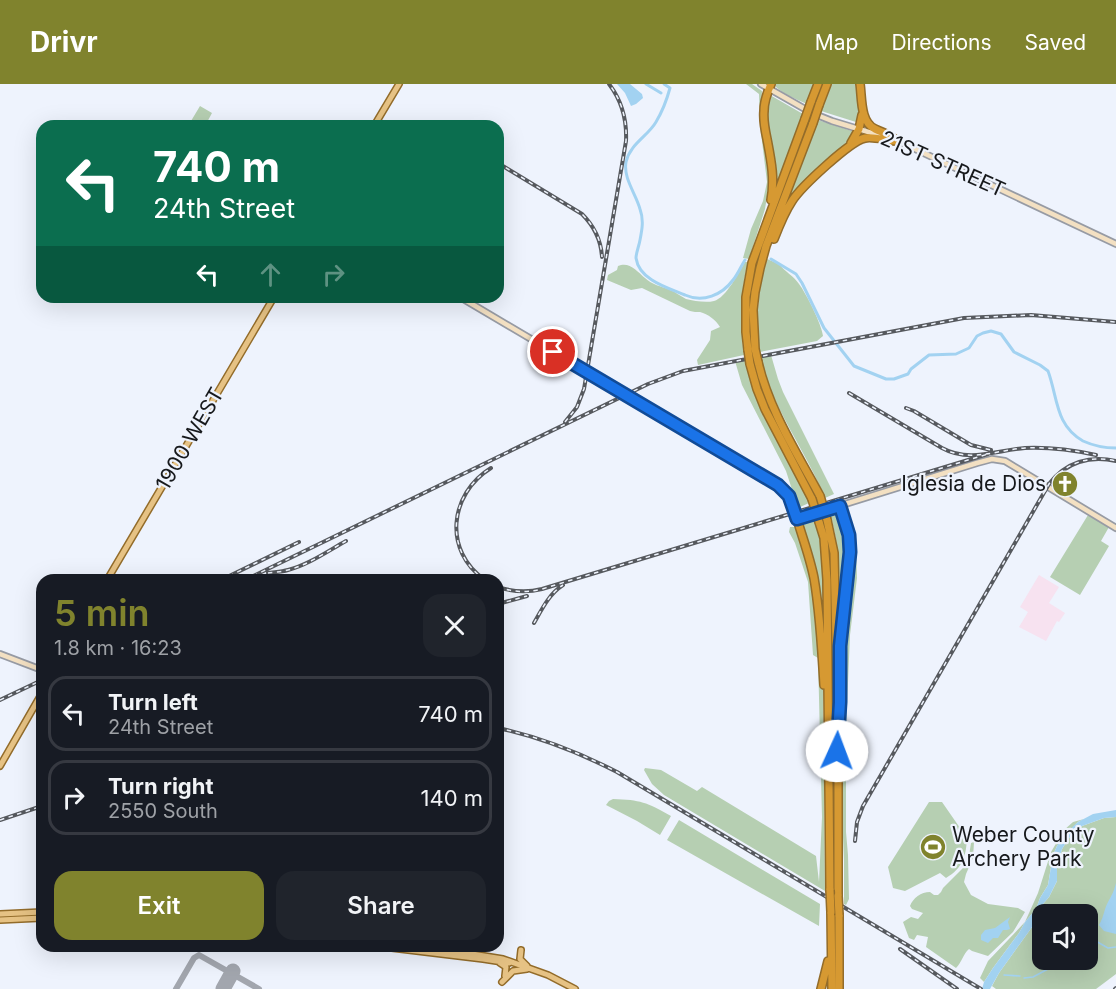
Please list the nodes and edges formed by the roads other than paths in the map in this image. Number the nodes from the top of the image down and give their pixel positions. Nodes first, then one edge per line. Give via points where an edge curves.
1 (399, 84) edge
2 (761, 84) edge
3 (818, 84) edge
4 (827, 84) edge
5 (860, 84) edge
6 (770, 86) edge
7 (863, 109) junction
8 (378, 120) edge
9 (859, 129) junction
10 (897, 141) junction
11 (845, 150) junction
12 (760, 240) junction
13 (1116, 244) edge
14 (760, 268) junction
15 (269, 303) edge
16 (470, 303) edge
17 (751, 349) junction
18 (754, 363) junction
19 (840, 506) junction
20 (797, 519) junction
21 (1116, 528) edge
22 (111, 574) edge
23 (0, 654) edge
24 (36, 668) edge
25 (36, 703) edge
26 (837, 733) junction
27 (828, 734) junction
28 (0, 766) edge
29 (36, 913) edge
30 (0, 918) edge
31 (36, 918) edge
32 (831, 928) junction
33 (424, 952) edge
34 (454, 952) edge
35 (501, 961) junction
36 (530, 969) junction
37 (506, 976) dead end
38 (502, 982) dead end
39 (575, 989) edge
40 (821, 989) edge
41 (837, 989) edge

1 - 8 main road
2 - 6 main road, 21ST STREET
3 - 12 highway, bridge
4 - 14 highway, bridge
5 - 7 highway
6 - 9 main road, 21ST STREET via 812,113
6 - 12 highway via 764,116 773,186
7 - 9 highway
7 - 10 highway via 869,125
9 - 10 main road, 21ST STREET
9 - 11 highway
10 - 11 highway via 866,138
10 - 13 main road, 21ST STREET
11 - 14 highway via 794,199
12 - 17 highway via 746,297 746,332
14 - 17 highway
15 - 22 main road, 1900 WEST
16 - 20 main road via 778,485 789,496
17 - 18 highway, bridge
18 - 26 highway, bridge via 828,519 834,553
18 - 27 highway, bridge via 757,389 812,499 825,547
19 - 20 main road
19 - 21 main road via 997,460 1005,461
19 - 26 highway via 850,552 840,646
20 - 27 highway via 807,548 819,616
23 - 24 main road
25 - 28 main road
26 - 41 highway, bridge
27 - 32 highway, bridge
29 - 30 main road
30 - 31 main road
32 - 40 highway
32 - 41 highway
33 - 35 main road
34 - 35 main road
35 - 36 main road
35 - 36 main road via 520,952 520,959
35 - 37 main road
36 - 38 main road via 513,971
36 - 39 main road

